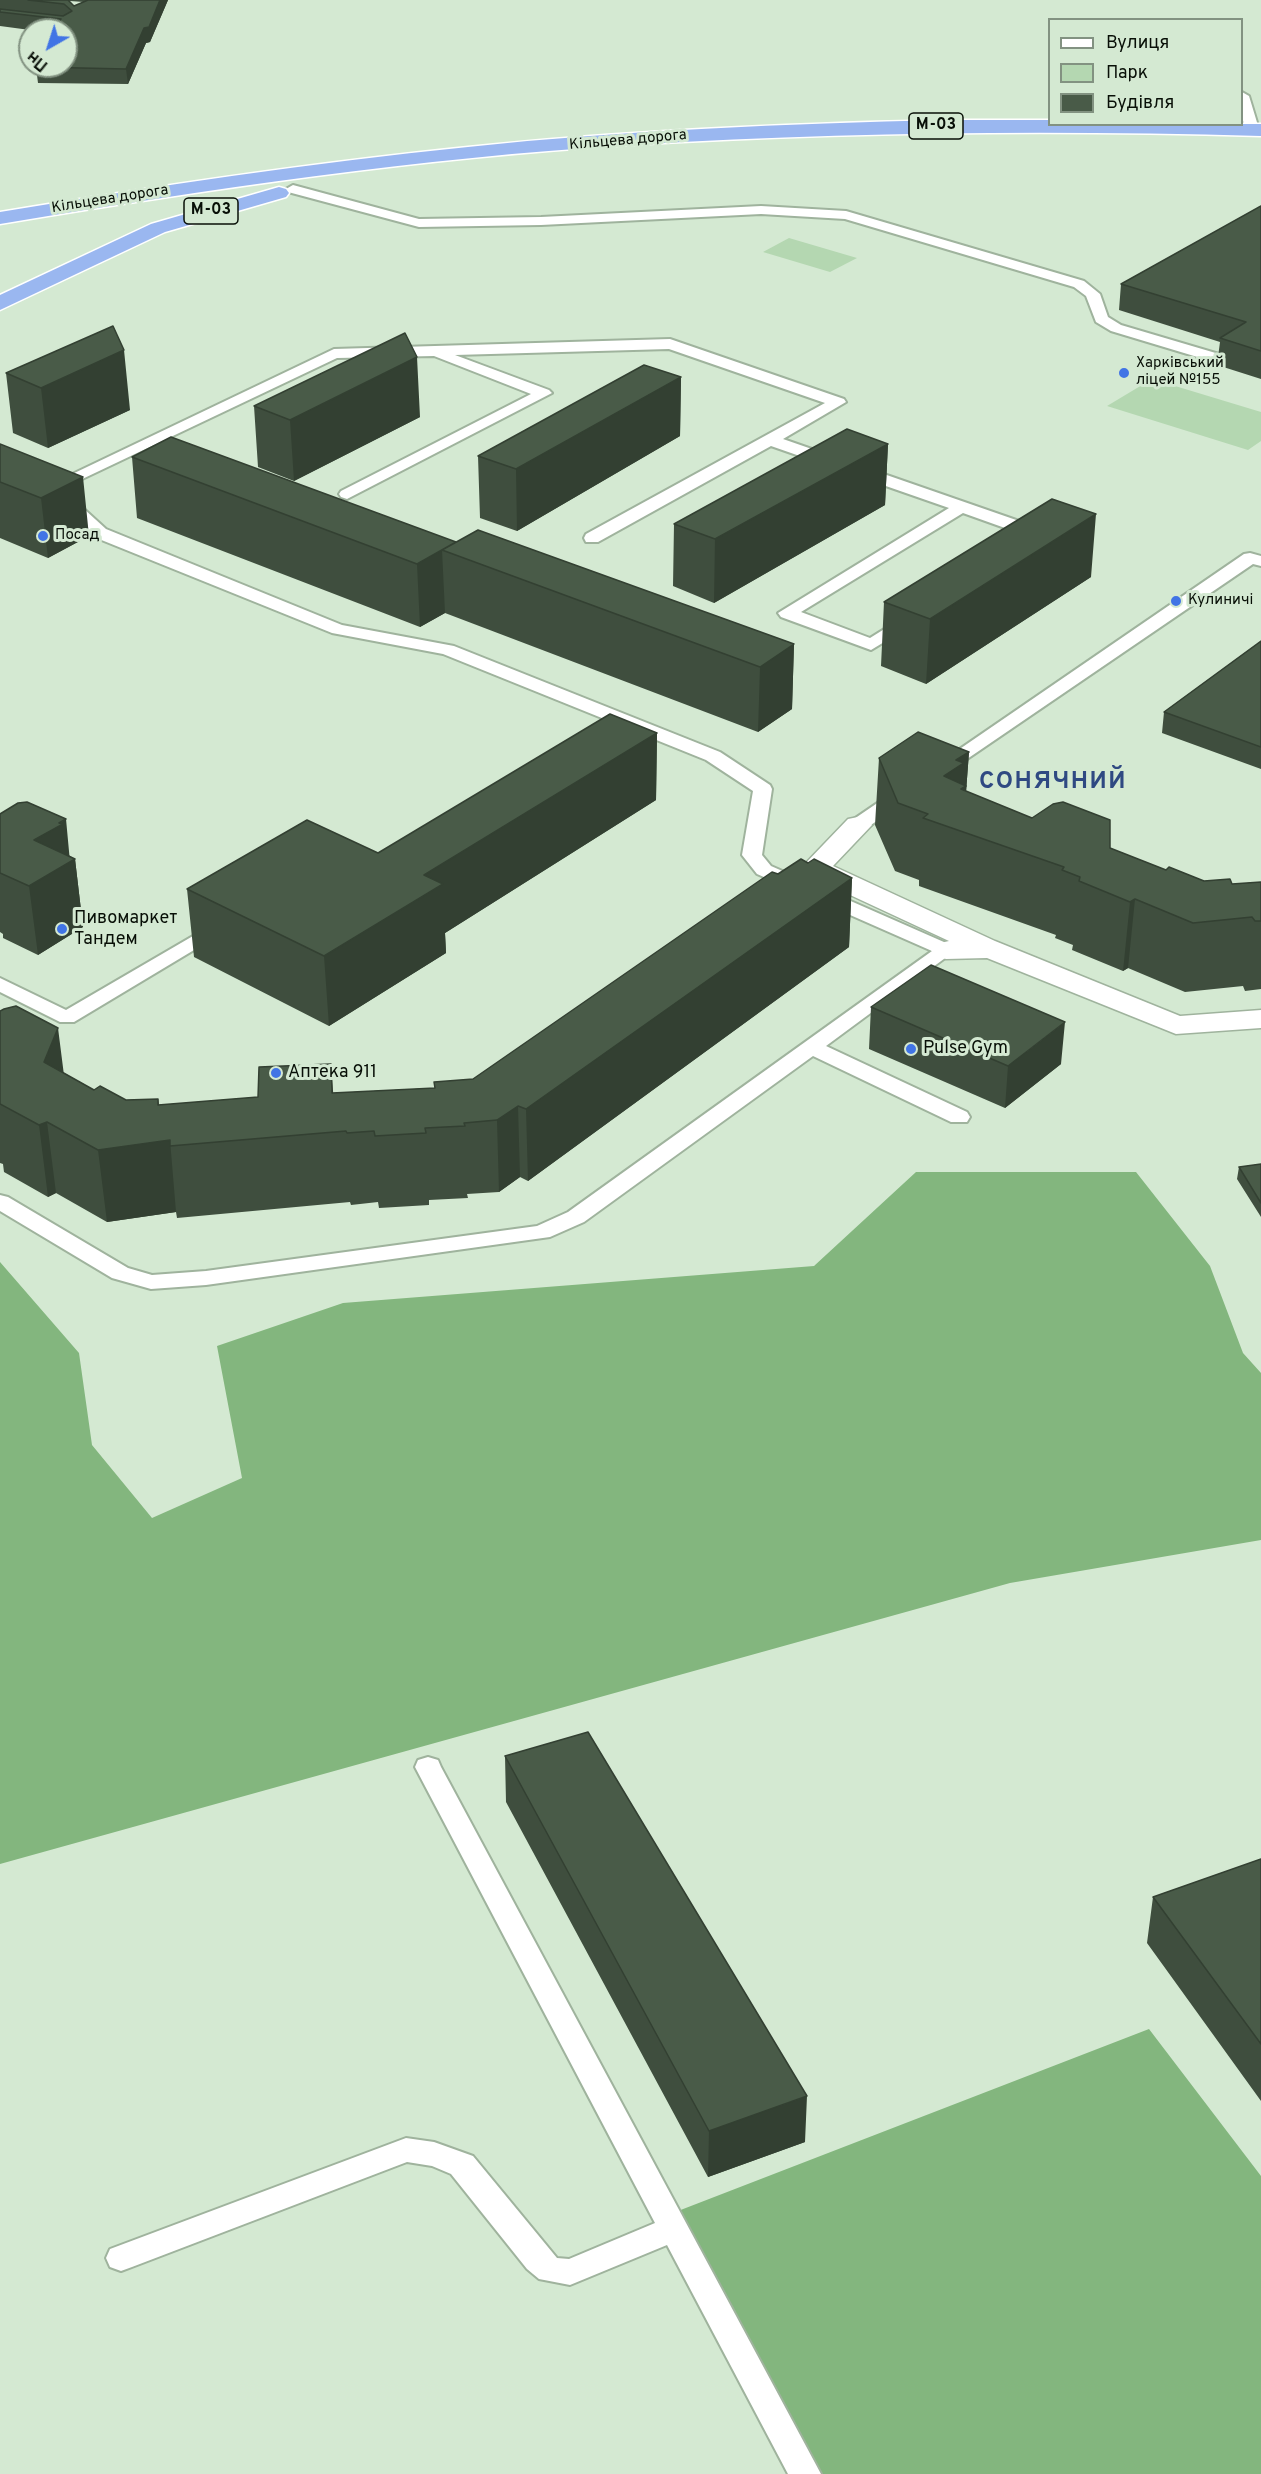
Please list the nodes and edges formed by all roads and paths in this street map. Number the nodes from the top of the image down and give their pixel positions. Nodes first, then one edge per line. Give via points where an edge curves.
1 (1243, 98) edge
2 (1048, 125) edge
3 (1119, 126) edge
4 (1257, 130) edge
5 (435, 156) junction
6 (293, 189) junction
7 (0, 218) edge
8 (0, 303) edge
9 (430, 351) junction
10 (1214, 357) dead end
11 (770, 440) junction
12 (347, 494) dead end
13 (962, 507) junction
14 (592, 538) dead end
15 (1027, 549) edge
16 (1261, 561) edge
17 (920, 615) edge
18 (646, 729) junction
19 (625, 742) edge
20 (858, 825) joint
21 (230, 920) edge
22 (991, 949) junction
23 (946, 950) junction
24 (0, 984) edge
25 (1261, 1019) edge
26 (811, 1047) junction
27 (959, 1117) dead end
28 (0, 1202) edge
29 (428, 1767) dead end
30 (674, 2229) junction
31 (121, 2258) dead end
32 (805, 2474) edge

1 - 4 lane
2 - 5 highway, Кільцева дорога / М-03 via 744,132
3 - 4 highway, Кільцева дорога / М-03
5 - 6 highway, М-03
5 - 7 highway, Кільцева дорога / М-03 via 296,171
6 - 8 highway, М-03 via 158,228
6 - 10 lane via 419,223 761,210 846,215 1079,284 1093,294 1101,319 1116,328
9 - 11 lane via 670,344 838,402
9 - 12 lane via 544,393
9 - 18 lane via 334,354 46,483 100,533 338,628 447,650
11 - 13 lane
11 - 14 lane
13 - 15 lane via 1046,537
13 - 17 lane via 788,613 871,645
16 - 20 lane via 1250,558
18 - 19 lane
18 - 23 lane via 713,756 763,789 752,855 764,870
20 - 22 street via 815,867
21 - 24 lane via 68,1018
22 - 23 street
22 - 25 street via 1176,1026
23 - 26 lane
26 - 27 lane
26 - 28 lane via 576,1217 542,1232 152,1282 120,1273
29 - 30 lane
30 - 31 lane via 570,2272 550,2270 462,2165 434,2154 406,2150
30 - 32 lane

